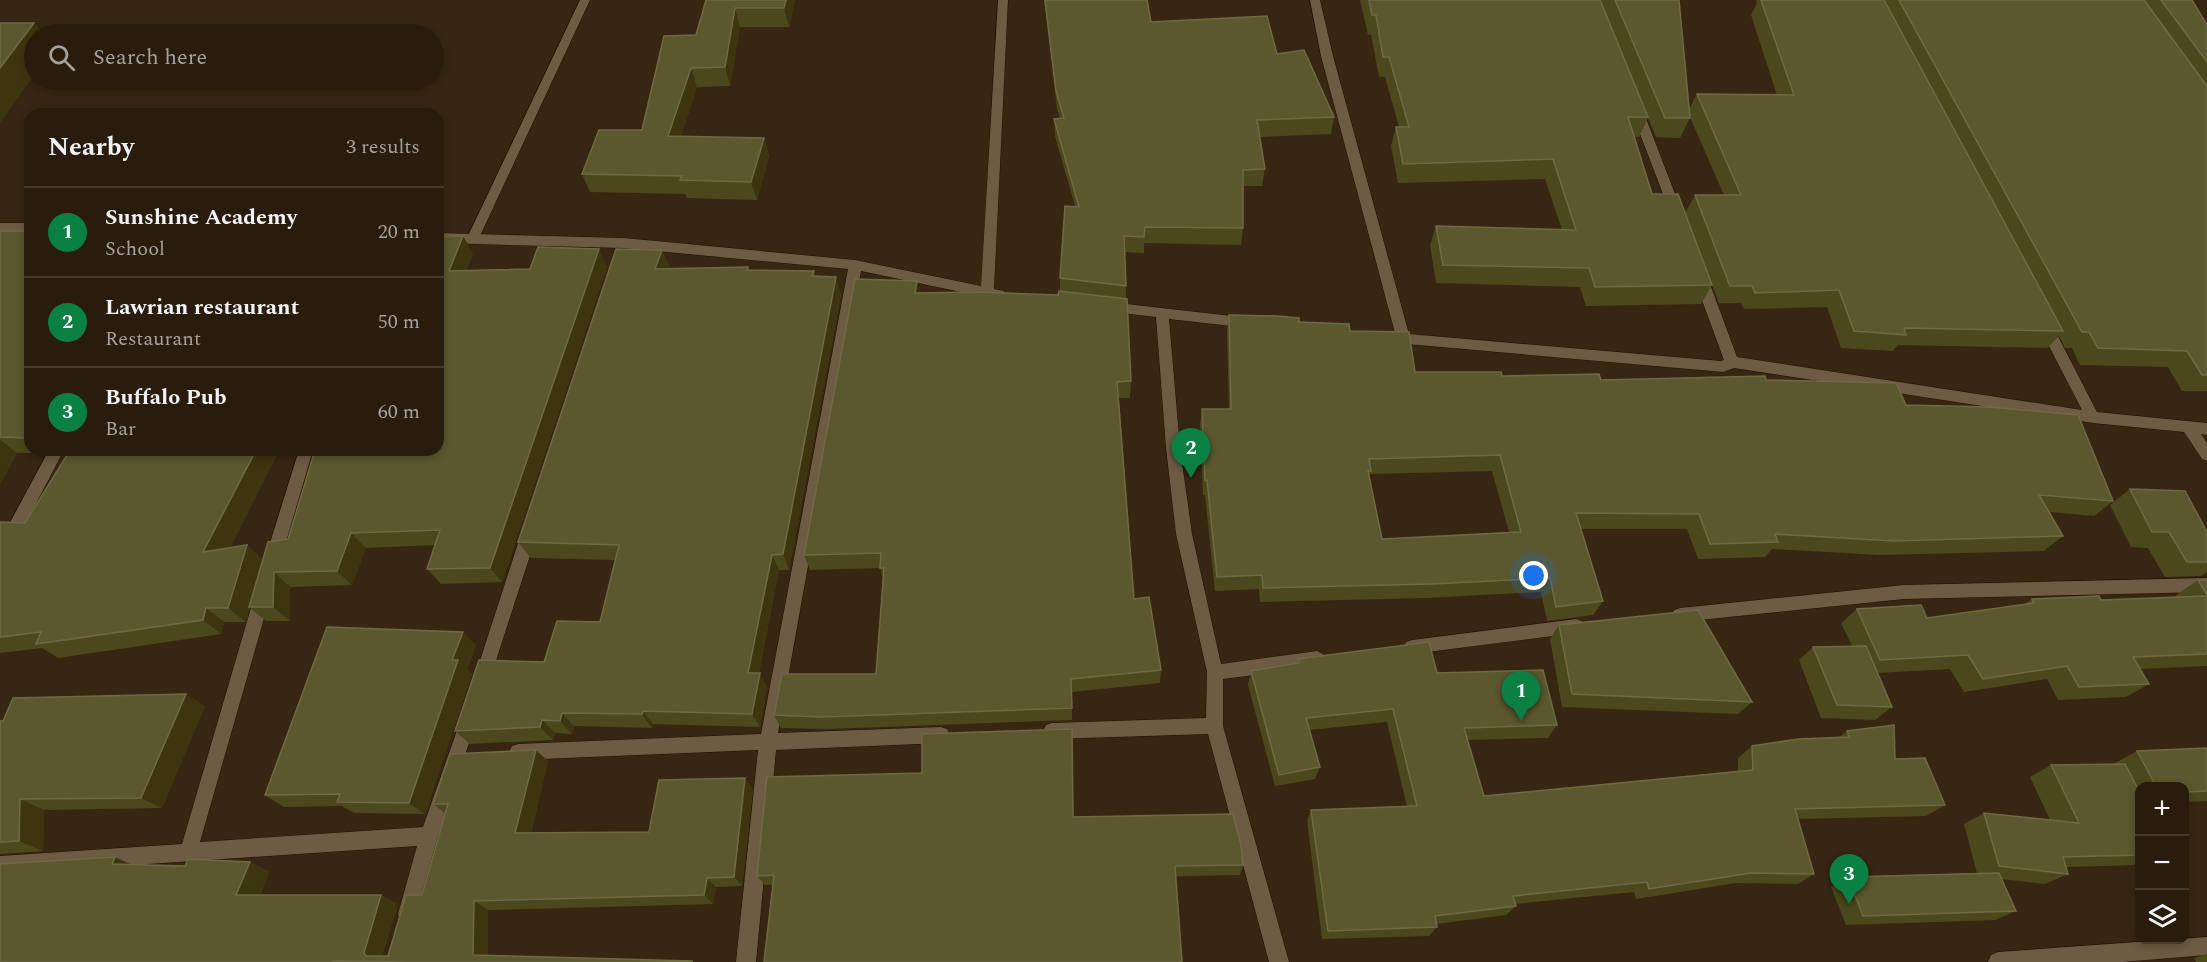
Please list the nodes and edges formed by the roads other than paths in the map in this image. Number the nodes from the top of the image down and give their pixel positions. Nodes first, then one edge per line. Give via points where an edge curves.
1 (585, 0) edge
2 (1003, 0) edge
3 (1315, 0) edge
4 (1633, 100) edge
5 (1679, 219) edge
6 (0, 228) edge
7 (24, 228) edge
8 (444, 238) edge
9 (473, 238) junction
10 (1695, 263) edge
11 (855, 265) junction
12 (987, 293) junction
13 (1010, 296) edge
14 (1092, 305) edge
15 (2038, 311) edge
16 (1162, 313) junction
17 (1266, 325) edge
18 (1369, 336) edge
19 (1404, 340) junction
20 (1732, 362) junction
21 (2093, 417) junction
22 (2188, 427) junction
23 (2207, 429) edge
24 (2207, 455) edge
25 (54, 456) edge
26 (304, 456) edge
27 (535, 516) edge
28 (0, 556) edge
29 (2207, 585) edge
30 (1666, 616) edge
31 (1595, 624) edge
32 (1394, 649) edge
33 (1334, 657) edge
34 (1215, 672) junction
35 (1214, 726) junction
36 (1038, 732) edge
37 (956, 735) edge
38 (768, 741) junction
39 (505, 753) edge
40 (429, 836) junction
41 (189, 851) junction
42 (0, 865) edge
43 (403, 928) edge
44 (2207, 946) edge
45 (746, 962) edge
46 (1279, 962) edge
47 (1998, 962) edge

1 - 9 street
2 - 12 street
3 - 19 street
4 - 5 street
6 - 7 street
8 - 9 street
9 - 11 street
10 - 20 street
11 - 12 street
11 - 38 street
12 - 13 street
14 - 16 street
15 - 21 street
16 - 17 street
16 - 34 street via 1184,534
18 - 19 street
19 - 20 street via 1723,368
20 - 21 street
21 - 22 street
22 - 23 street
22 - 24 street
25 - 28 street
26 - 41 street
27 - 40 street via 474,704 463,755
29 - 30 street via 1904,592
31 - 32 street
33 - 34 street
34 - 35 street
35 - 36 street
35 - 46 street
37 - 38 street
38 - 39 street
38 - 45 street
40 - 41 street
40 - 43 street
41 - 42 street
44 - 47 street

